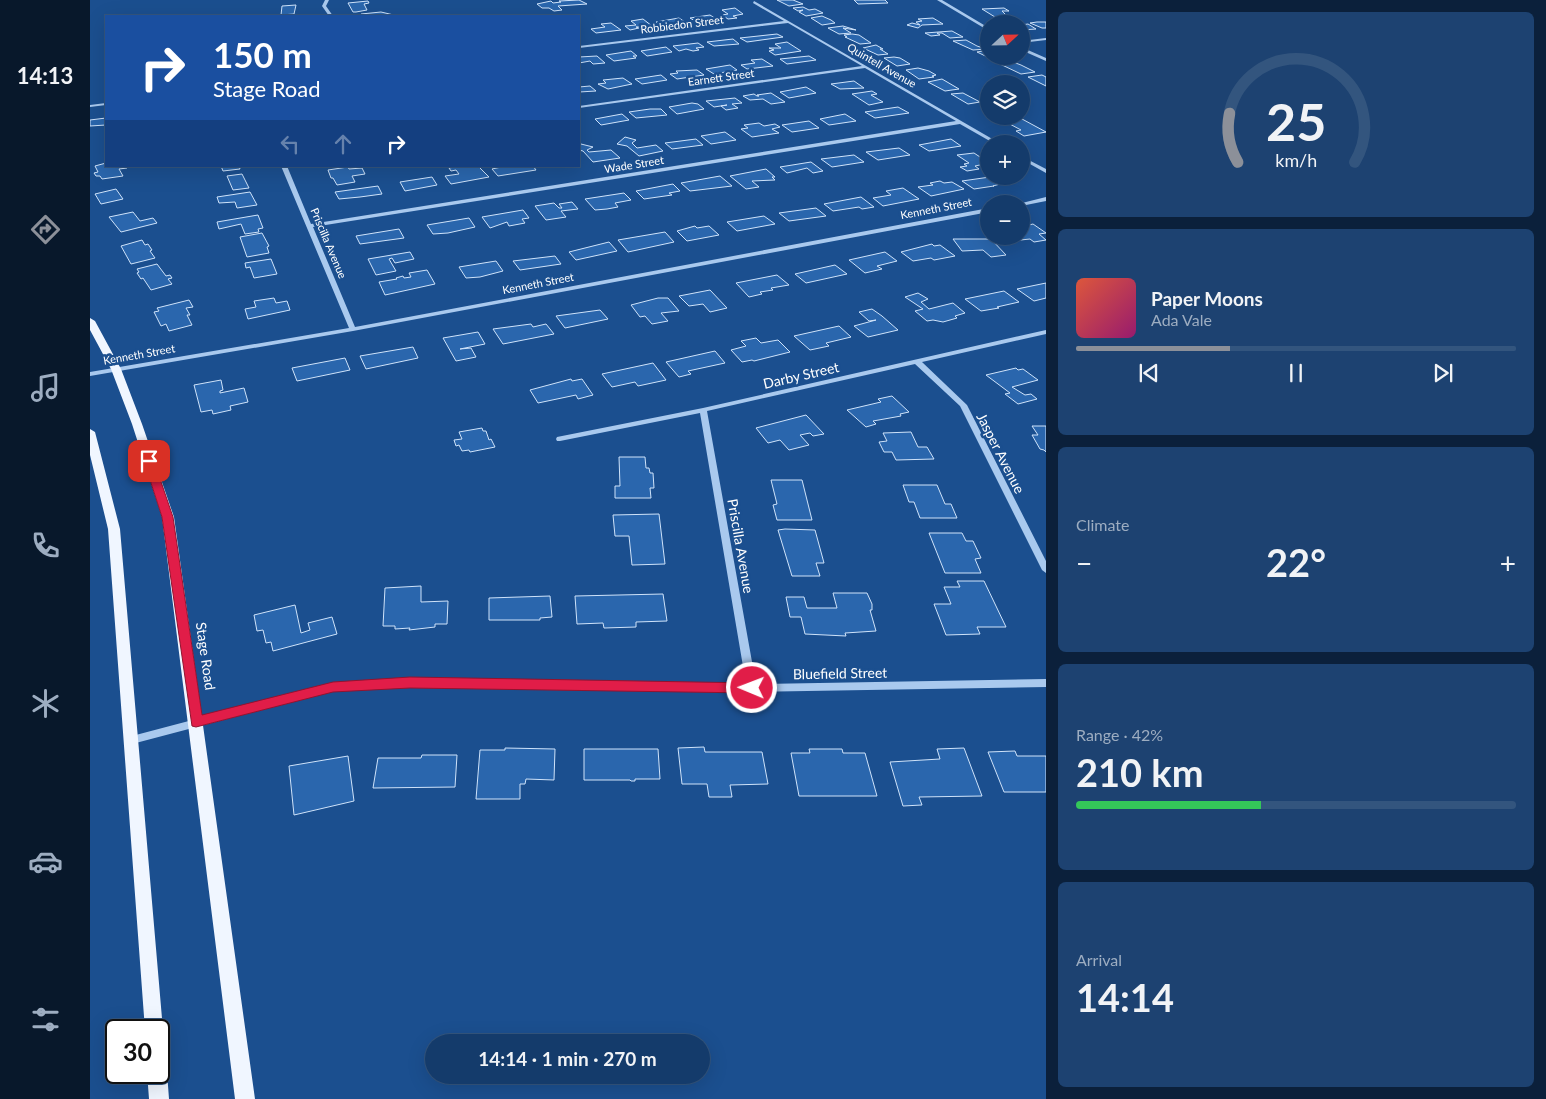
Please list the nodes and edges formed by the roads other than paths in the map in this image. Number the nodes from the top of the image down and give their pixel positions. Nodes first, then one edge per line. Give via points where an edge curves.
1 (327, 0) edge
2 (939, 0) edge
3 (754, 2) dead end
4 (329, 15) edge
5 (788, 22) junction
6 (980, 25) edge
7 (1046, 39) edge
8 (1030, 41) edge
9 (580, 47) edge
10 (1030, 52) edge
11 (1046, 60) edge
12 (866, 67) junction
13 (105, 104) edge
14 (90, 106) edge
15 (580, 107) edge
16 (961, 122) junction
17 (983, 135) edge
18 (1030, 161) edge
19 (284, 167) edge
20 (1046, 171) edge
21 (1046, 199) edge
22 (1030, 202) edge
23 (980, 212) edge
24 (310, 226) junction
25 (90, 321) edge
26 (353, 329) junction
27 (1046, 332) edge
28 (917, 362) junction
29 (116, 370) junction
30 (90, 374) edge
31 (702, 410) junction
32 (90, 432) edge
33 (560, 439) dead end
34 (1046, 570) edge
35 (1046, 683) edge
36 (752, 688) junction
37 (196, 722) junction
38 (132, 740) junction
39 (153, 1019) edge
40 (158, 1084) edge
41 (159, 1099) edge
42 (244, 1099) edge

1 - 4 street via 324,6
2 - 6 street
3 - 5 street, Quintell Avenue
5 - 9 street, Robbiedon Street
5 - 12 street, Quintell Avenue
7 - 8 street
10 - 11 street
12 - 15 street, Earnett Street
12 - 16 street, Quintell Avenue
13 - 14 street
16 - 17 street, Quintell Avenue
16 - 24 street, Wade Street
18 - 20 street
19 - 24 street, Priscilla Avenue
21 - 22 street
23 - 26 street, Kenneth Street
24 - 26 street, Priscilla Avenue
25 - 29 main road, Stage Road
26 - 29 street, Kenneth Street
27 - 28 street, Darby Street
28 - 31 street, Darby Street
28 - 34 street, Jasper Avenue via 963,405
29 - 30 street, Kenneth Street
29 - 37 main road, Stage Road via 168,517
31 - 33 street, Darby Street
31 - 36 street, Priscilla Avenue
32 - 38 main road via 114,529
35 - 36 street, Bluefield Street
36 - 37 street, Bluefield Street via 410,682 333,687
37 - 38 street, Bluefield Street
37 - 42 main road, Stage Road
38 - 39 main road
40 - 41 main road

